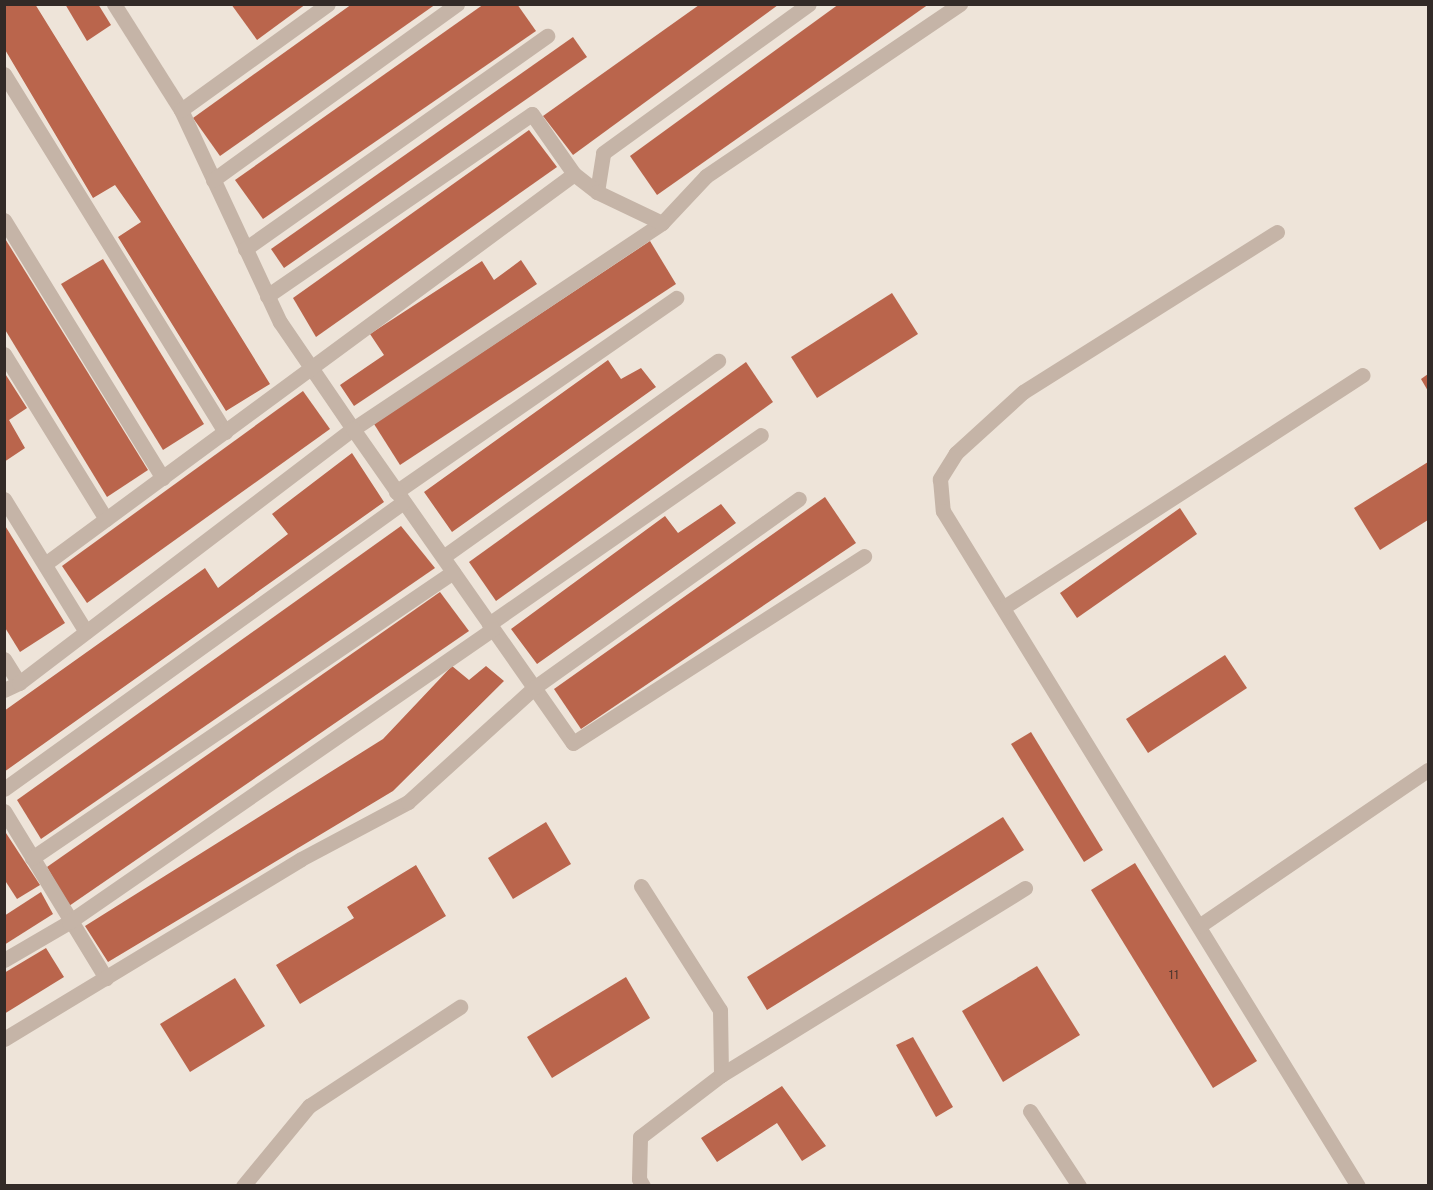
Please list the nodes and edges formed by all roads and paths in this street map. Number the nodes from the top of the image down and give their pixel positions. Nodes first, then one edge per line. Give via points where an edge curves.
1 (114, 4) edge
2 (328, 4) edge
3 (458, 4) edge
4 (809, 4) edge
5 (960, 4) edge
6 (547, 36) dead end
7 (4, 74) edge
8 (181, 110) junction
9 (574, 174) junction
10 (213, 180) junction
11 (597, 192) junction
12 (4, 220) edge
13 (662, 224) junction
14 (1277, 232) dead end
15 (245, 249) junction
16 (267, 296) junction
17 (676, 298) dead end
18 (4, 354) edge
19 (718, 361) dead end
20 (312, 369) junction
21 (1362, 375) dead end
22 (353, 429) junction
23 (225, 432) junction
24 (760, 435) dead end
25 (163, 478) junction
26 (400, 497) junction
27 (4, 499) edge
28 (800, 499) dead end
29 (106, 519) junction
30 (864, 555) dead end
31 (443, 557) junction
32 (45, 564) junction
33 (453, 572) junction
34 (1004, 607) junction
35 (491, 626) junction
36 (86, 632) junction
37 (4, 659) edge
38 (19, 683) junction
39 (535, 687) junction
40 (4, 690) edge
41 (1428, 770) edge
42 (4, 789) edge
43 (4, 811) edge
44 (32, 858) junction
45 (641, 886) dead end
46 (1025, 888) dead end
47 (69, 922) junction
48 (1199, 926) junction
49 (4, 960) edge
50 (106, 978) junction
51 (460, 1007) dead end
52 (4, 1039) edge
53 (721, 1075) junction
54 (1030, 1111) dead end
55 (243, 1185) edge
56 (643, 1185) edge
57 (1079, 1185) edge
58 (1358, 1185) edge

1 - 8 lane
2 - 8 lane
3 - 10 lane
4 - 11 lane via 603,153
5 - 13 lane via 706,176
6 - 15 lane
7 - 23 lane
8 - 10 lane
9 - 11 lane
9 - 16 lane via 532,114
9 - 20 lane
10 - 15 lane
11 - 13 lane
12 - 25 lane
13 - 22 lane
14 - 34 lane via 1023,392 956,453 940,479 944,511
15 - 16 lane
16 - 20 lane
17 - 26 lane
18 - 29 lane
19 - 31 lane
20 - 22 lane
20 - 23 lane
21 - 34 lane
22 - 26 lane
22 - 36 lane
23 - 25 lane
24 - 35 lane
25 - 29 lane
26 - 31 lane
26 - 42 lane
27 - 32 lane
28 - 39 lane
29 - 32 lane
30 - 39 lane via 573,742
31 - 33 lane
32 - 36 lane
33 - 35 lane
33 - 44 lane
34 - 48 lane
35 - 39 lane
35 - 47 lane
36 - 38 lane
37 - 38 lane
38 - 40 lane
39 - 50 lane via 408,802 301,859
41 - 48 lane
43 - 44 lane
44 - 47 lane
45 - 53 lane via 720,1010
46 - 53 lane
47 - 49 lane
47 - 50 lane
48 - 58 lane
50 - 52 lane
51 - 55 lane via 309,1106
53 - 56 lane via 640,1137 639,1179
54 - 57 lane

